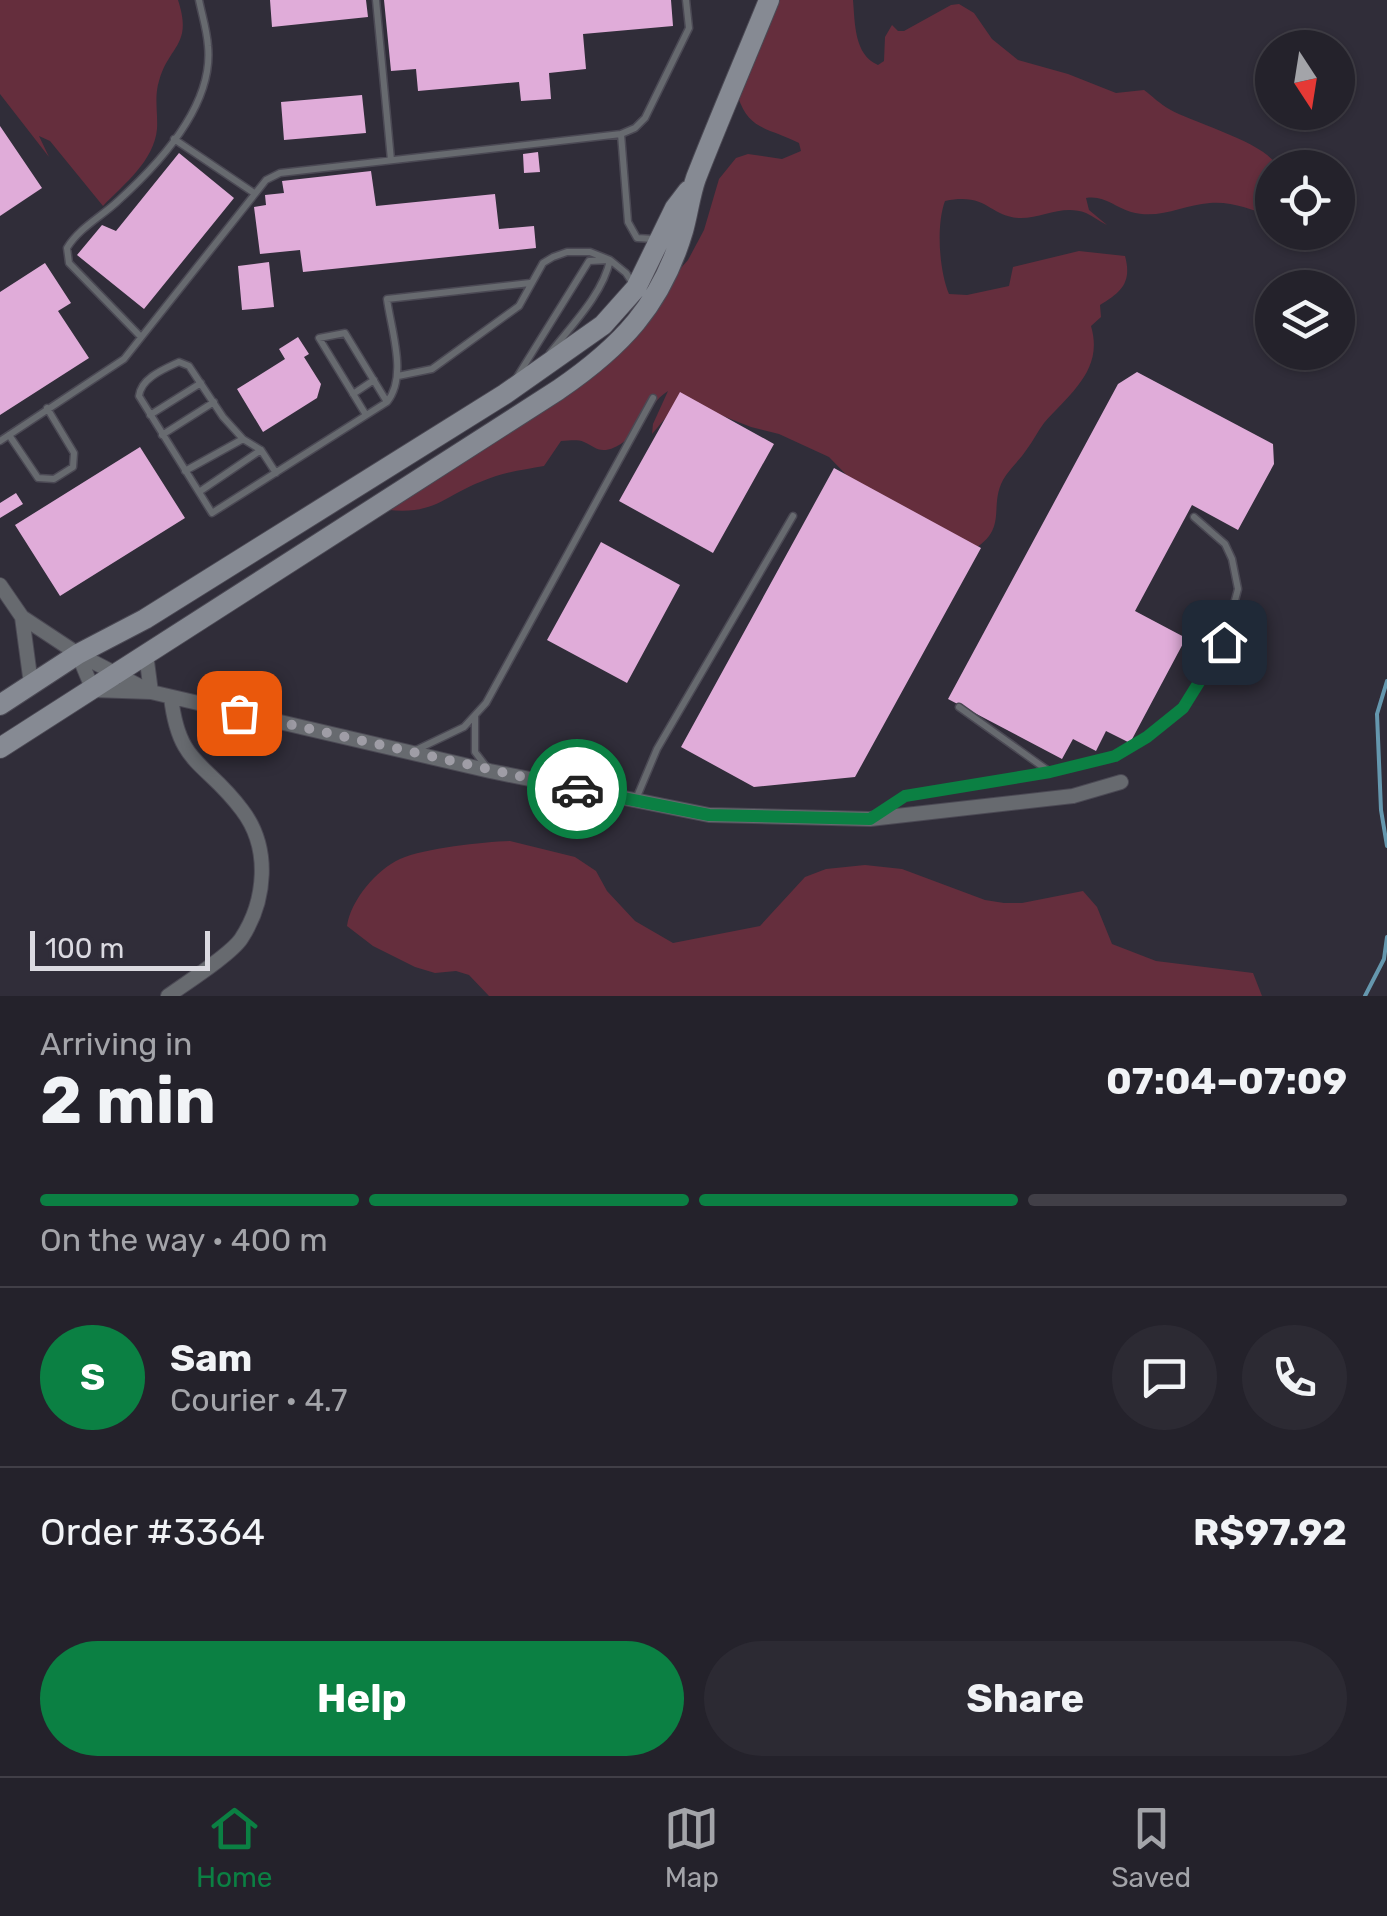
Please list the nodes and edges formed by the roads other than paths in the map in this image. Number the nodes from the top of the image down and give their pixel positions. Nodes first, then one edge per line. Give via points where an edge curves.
1 (199, 0) edge
2 (376, 0) edge
3 (686, 0) edge
4 (769, 0) edge
5 (621, 134) junction
6 (174, 139) junction
7 (391, 160) junction
8 (694, 184) junction
9 (254, 193) junction
10 (662, 239) junction
11 (610, 260) junction
12 (530, 283) junction
13 (636, 288) junction
14 (141, 338) junction
15 (607, 351) junction
16 (535, 374) junction
17 (398, 376) junction
18 (374, 380) junction
19 (201, 383) junction
20 (352, 394) junction
21 (505, 394) junction
22 (653, 398) dead end
23 (214, 402) junction
24 (387, 402) junction
25 (47, 408) junction
26 (150, 415) junction
27 (366, 415) junction
28 (9, 435) junction
29 (162, 435) junction
30 (244, 438) junction
31 (0, 441) edge
32 (261, 450) junction
33 (185, 471) junction
34 (276, 473) junction
35 (198, 492) junction
36 (793, 516) dead end
37 (1194, 517) dead end
38 (0, 585) edge
39 (22, 617) junction
40 (78, 654) junction
41 (146, 654) junction
42 (118, 674) junction
43 (31, 684) junction
44 (93, 690) junction
45 (151, 692) junction
46 (171, 697) junction
47 (0, 705) edge
48 (959, 708) dead end
49 (475, 715) junction
50 (0, 748) edge
51 (408, 754) junction
52 (490, 772) junction
53 (1050, 772) junction
54 (1122, 782) dead end
55 (635, 800) junction
56 (870, 819) junction
57 (168, 996) edge

1 - 6 lane via 209,48 206,76
2 - 7 lane
3 - 5 lane via 689,28 645,118
4 - 8 main road
5 - 7 lane
5 - 10 lane via 628,222 637,238
6 - 9 lane
6 - 14 lane via 138,184 67,248 70,263
7 - 9 lane via 280,173
8 - 10 main road
8 - 15 main road via 666,279 646,314
9 - 14 lane
10 - 13 main road
11 - 12 lane via 567,252 543,264
11 - 13 lane
11 - 16 lane via 590,300
11 - 21 lane via 589,262
12 - 17 lane via 519,306 432,369
12 - 17 lane via 387,299
13 - 15 lane via 630,319
13 - 16 main road via 603,325
14 - 25 lane via 124,359
15 - 41 main road via 558,390
16 - 21 main road
17 - 24 lane
18 - 20 lane
18 - 20 lane via 346,333 320,338
18 - 24 lane
19 - 23 lane
19 - 26 lane
19 - 26 lane via 179,362 147,380 139,396
20 - 27 lane
21 - 40 main road
22 - 49 lane
23 - 29 lane
23 - 30 lane
24 - 27 lane
25 - 28 lane
25 - 28 lane via 74,453 72,467 54,479 38,478
26 - 29 lane
27 - 34 lane
28 - 31 lane
29 - 33 lane
30 - 32 lane
30 - 33 lane
32 - 34 lane
32 - 35 lane
33 - 35 lane
34 - 35 lane via 212,513
36 - 55 lane via 657,749
37 - 53 lane via 1232,559 1238,588 1224,642 1183,708 1147,737 1115,756
38 - 39 street
39 - 40 street
39 - 43 street
40 - 42 street
40 - 43 main road
40 - 44 street
41 - 42 main road
41 - 45 street
42 - 44 main road
42 - 45 street
43 - 47 main road
44 - 45 street
44 - 50 main road
45 - 46 street
46 - 51 street
46 - 57 street via 175,730 187,753 243,811 258,841 263,889 240,941
48 - 53 lane
49 - 51 lane via 464,728
49 - 52 lane via 475,752
51 - 52 street
52 - 55 street
53 - 56 lane via 905,796
54 - 56 street via 1073,796
55 - 56 street via 709,815

